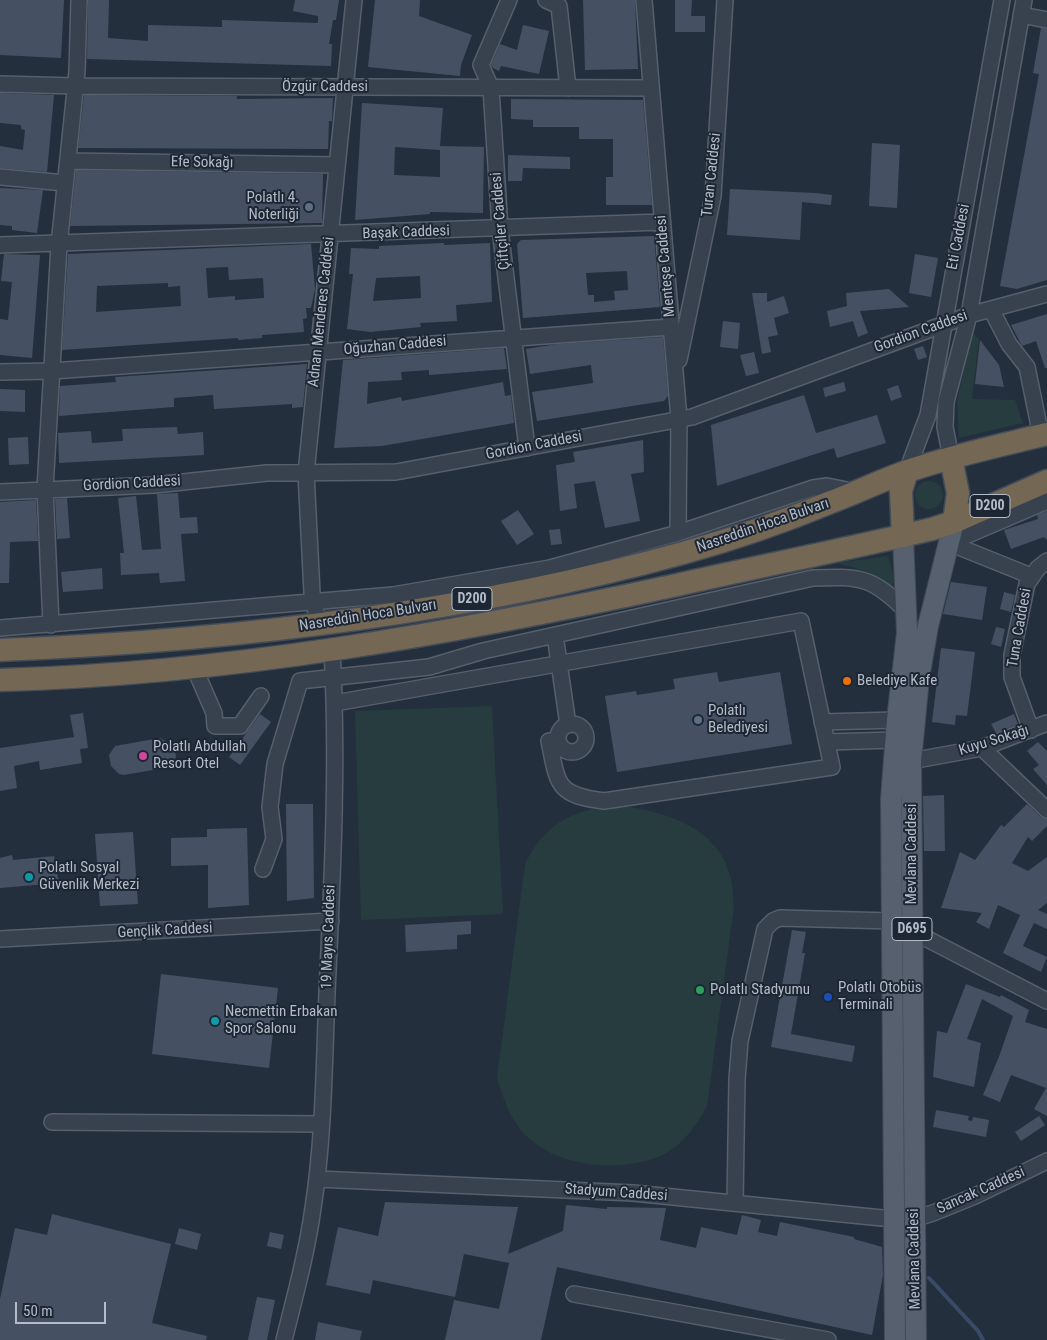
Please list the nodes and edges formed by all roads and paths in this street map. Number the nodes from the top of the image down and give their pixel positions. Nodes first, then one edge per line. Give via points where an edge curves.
1 (79, 0) edge
2 (354, 0) edge
3 (509, 0) edge
4 (546, 0) edge
5 (644, 0) edge
6 (725, 0) edge
7 (1002, 0) edge
8 (1023, 8) edge
9 (1047, 20) edge
10 (0, 84) edge
11 (76, 86) junction
12 (345, 88) junction
13 (490, 88) junction
14 (568, 88) junction
15 (650, 88) junction
16 (68, 161) junction
17 (337, 165) junction
18 (0, 177) edge
19 (65, 183) junction
20 (662, 222) junction
21 (500, 229) junction
22 (330, 236) junction
23 (59, 244) junction
24 (0, 245) edge
25 (1047, 294) edge
26 (991, 309) junction
27 (968, 314) junction
28 (942, 324) junction
29 (671, 327) junction
30 (513, 336) junction
31 (318, 352) junction
32 (52, 371) junction
33 (0, 372) edge
34 (676, 376) junction
35 (1047, 409) edge
36 (679, 419) junction
37 (1044, 435) edge
38 (527, 448) junction
39 (951, 458) junction
40 (917, 468) junction
41 (306, 473) junction
42 (1047, 481) edge
43 (45, 489) junction
44 (0, 492) edge
45 (857, 492) junction
46 (1047, 501) edge
47 (945, 531) junction
48 (678, 533) junction
49 (903, 536) junction
50 (1047, 561) edge
51 (1031, 576) junction
52 (589, 603) junction
53 (906, 611) junction
54 (316, 613) junction
55 (51, 625) junction
56 (595, 627) junction
57 (0, 628) edge
58 (555, 635) junction
59 (0, 650) edge
60 (332, 650) junction
61 (559, 662) junction
62 (194, 667) junction
63 (334, 676) junction
64 (0, 680) edge
65 (261, 696) dead end
66 (335, 703) junction
67 (897, 720) junction
68 (822, 722) junction
69 (1047, 723) edge
70 (568, 725) junction
71 (1031, 730) junction
72 (895, 740) junction
73 (548, 741) junction
74 (827, 742) junction
75 (982, 748) junction
76 (911, 761) junction
77 (1047, 810) edge
78 (263, 869) dead end
79 (331, 921) junction
80 (892, 921) junction
81 (912, 931) junction
82 (0, 939) edge
83 (1047, 1001) edge
84 (52, 1122) dead end
85 (321, 1124) junction
86 (1047, 1161) edge
87 (317, 1179) junction
88 (735, 1203) junction
89 (905, 1219) junction
90 (574, 1294) dead end
91 (284, 1340) edge
92 (828, 1340) edge
93 (895, 1340) edge
94 (916, 1340) edge

1 - 11 street
2 - 12 street, Adnan Menderes Caddesi
3 - 13 street, Çiftçiler Caddesi via 481,65
4 - 14 street via 559,6
5 - 15 street, Menteşe Caddesi
6 - 34 street, Turan Caddesi via 713,196
7 - 28 street, Eti Caddesi
8 - 9 street
8 - 27 street, Eti Caddesi
10 - 11 street, Özgür Caddesi
11 - 12 street, Özgür Caddesi
11 - 16 street
12 - 13 street, Özgür Caddesi
12 - 17 street, Adnan Menderes Caddesi
13 - 14 street, Özgür Caddesi
13 - 21 street, Çiftçiler Caddesi
14 - 15 street, Özgür Caddesi
15 - 20 street, Menteşe Caddesi
16 - 17 street, Efe Sokağı
16 - 19 street
17 - 22 street, Adnan Menderes Caddesi
18 - 19 street
19 - 23 street
20 - 21 street, Başak Caddesi
20 - 29 street, Menteşe Caddesi
21 - 22 street, Başak Caddesi
21 - 30 street, Çiftçiler Caddesi
22 - 23 street, Başak Caddesi
22 - 31 street, Adnan Menderes Caddesi
23 - 24 street, Başak Caddesi
23 - 32 street
25 - 26 street, Gordion Caddesi
26 - 27 street, Gordion Caddesi
26 - 37 street via 1009,344 1027,367
27 - 28 street, Gordion Caddesi
27 - 39 street, Eti Caddesi via 944,411
28 - 36 street, Gordion Caddesi via 692,417
28 - 40 street, Eti Caddesi
29 - 30 street, Oğuzhan Caddesi
29 - 34 street, Menteşe Caddesi
30 - 31 street, Oğuzhan Caddesi
30 - 38 street, Çiftçiler Caddesi
31 - 32 street, Oğuzhan Caddesi
31 - 41 street, Adnan Menderes Caddesi
32 - 33 street, Oğuzhan Caddesi
32 - 43 street
34 - 36 street, Menteşe Caddesi
35 - 37 street
36 - 38 street, Gordion Caddesi
36 - 48 street, Menteşe Caddesi
37 - 39 highway, D200
38 - 41 street, Gordion Caddesi via 396,472
39 - 40 highway, D200
39 - 47 highway via 958,493
40 - 45 highway, Nasreddin Hoca Bulvarı / D200
40 - 49 highway via 901,491
41 - 43 street, Gordion Caddesi
41 - 54 street, Adnan Menderes Caddesi
42 - 47 highway, D200
43 - 44 street, Gordion Caddesi
43 - 55 street
45 - 48 street via 827,486 813,488
45 - 54 highway, Nasreddin Hoca Bulvarı / D200 via 730,539 623,568 496,595
46 - 47 street
47 - 49 highway, Nasreddin Hoca Bulvarı / D200
47 - 51 street
47 - 76 main road, Mevlana Caddesi / D695 via 919,678
48 - 54 street via 550,568 393,595
49 - 52 highway, Nasreddin Hoca Bulvarı / D200
49 - 53 main road, Mevlana Caddesi / D695
50 - 51 street, Tuna Caddesi
51 - 71 street, Tuna Caddesi via 1011,667
52 - 56 street
52 - 60 highway, Nasreddin Hoca Bulvarı / D200
53 - 56 street via 879,586 861,578 814,578
53 - 67 main road, Mevlana Caddesi / D695 via 906,650
54 - 55 street
54 - 59 highway, Nasreddin Hoca Bulvarı / D200 via 176,639
55 - 57 street
56 - 58 street
58 - 61 street
58 - 63 street via 429,667
60 - 62 highway, Nasreddin Hoca Bulvarı / D200
60 - 63 street, 19 Mayıs Caddesi
61 - 66 street
61 - 68 street via 801,621
61 - 70 street
62 - 64 highway, Nasreddin Hoca Bulvarı / D200
62 - 65 street via 214,713 215,726 240,726
63 - 66 street, 19 Mayıs Caddesi
63 - 78 street via 300,681 275,764 270,807 274,839
66 - 79 street, 19 Mayıs Caddesi
67 - 68 street
67 - 72 main road, Mevlana Caddesi / D695
68 - 74 street
69 - 71 street, Kuyu Sokağı
70 - 73 street
70 - 73 street via 576,725 583,730 586,739 582,747 575,752 566,751
71 - 75 street, Kuyu Sokağı
72 - 74 street
72 - 80 main road, Mevlana Caddesi / D695 via 891,799
73 - 74 street via 561,786 573,795 604,801 832,767
75 - 76 street, Kuyu Sokağı
75 - 77 street
76 - 81 main road, Mevlana Caddesi / D695
79 - 82 street, Gençlik Caddesi
79 - 85 street, 19 Mayıs Caddesi
80 - 88 street via 780,918 765,930 740,1041
80 - 89 main road, Mevlana Caddesi / D695
81 - 83 street
81 - 89 main road, Mevlana Caddesi / D695
84 - 85 street
85 - 87 street, 19 Mayıs Caddesi
86 - 89 street, Sancak Caddesi via 975,1196
87 - 88 street, Stadyum Caddesi via 633,1193
87 - 91 street, 19 Mayıs Caddesi via 302,1272
88 - 89 street, Stadyum Caddesi
89 - 93 main road, Mevlana Caddesi / D695
89 - 94 main road, Mevlana Caddesi / D695
90 - 92 street

